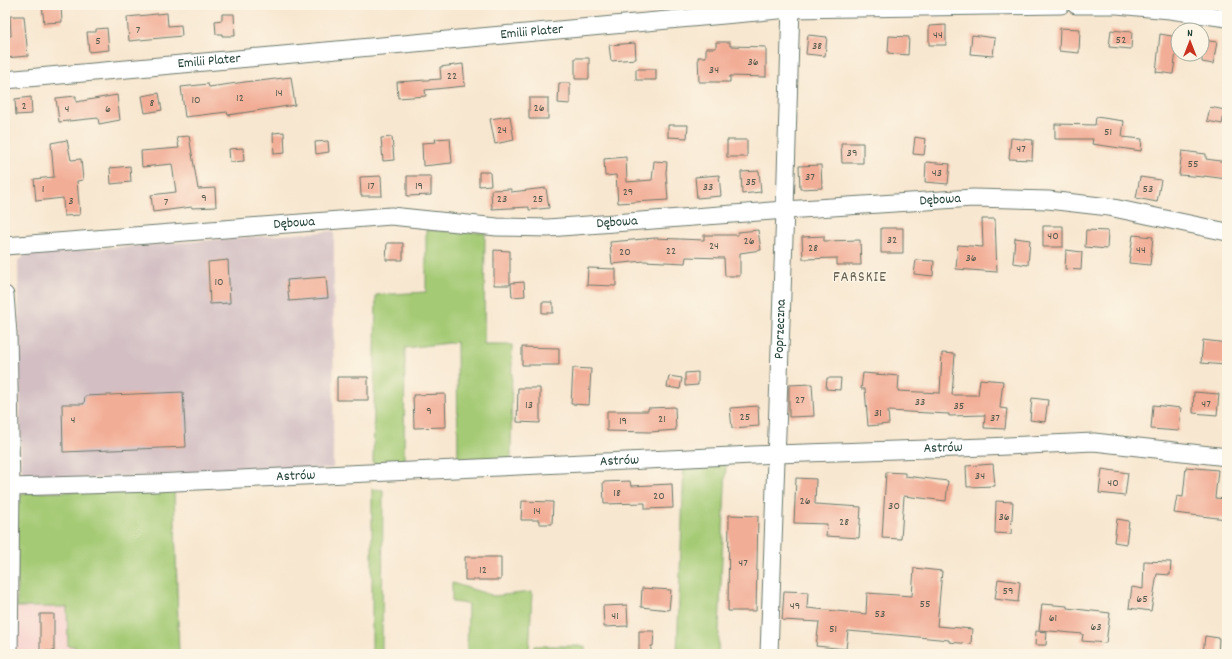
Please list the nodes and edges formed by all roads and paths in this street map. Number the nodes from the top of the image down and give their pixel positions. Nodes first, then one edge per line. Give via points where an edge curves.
1 (1061, 5) edge
2 (1076, 5) edge
3 (790, 7) edge
4 (1227, 18) edge
5 (5, 80) edge
6 (785, 210) junction
7 (1227, 232) edge
8 (5, 246) edge
9 (5, 295) edge
10 (776, 454) junction
11 (1227, 457) edge
12 (11, 487) junction
13 (9, 654) edge
14 (769, 654) edge

1 - 3 street, Emilii Plater
2 - 4 street via 1124,6
3 - 5 street, Emilii Plater
3 - 6 street, Poprzeczna
6 - 7 street, Dębowa via 973,198 1048,200 1109,208
6 - 8 street, Dębowa via 548,228 497,228 391,216
6 - 10 street, Poprzeczna
9 - 12 street
10 - 11 street, Astrów via 1094,442
10 - 12 street, Astrów via 186,482
10 - 14 street, Poprzeczna
12 - 13 street

